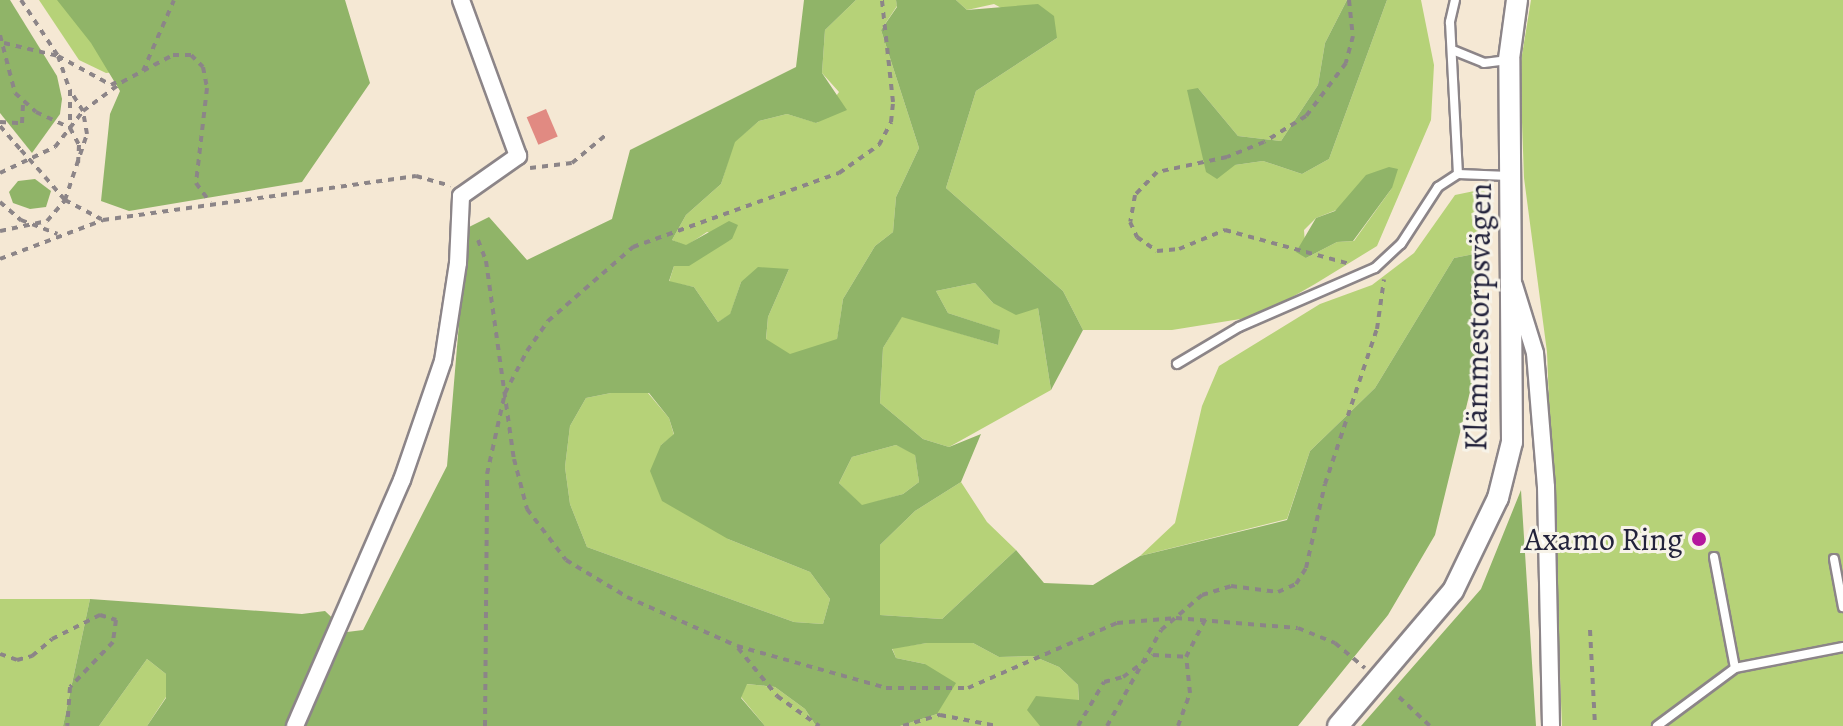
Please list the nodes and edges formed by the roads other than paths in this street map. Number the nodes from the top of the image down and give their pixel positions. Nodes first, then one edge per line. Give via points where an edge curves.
1 (461, 0) edge
2 (1455, 0) edge
3 (1517, 0) edge
4 (1455, 51) junction
5 (1509, 59) junction
6 (1458, 174) junction
7 (1510, 176) junction
8 (1514, 285) junction
9 (1177, 364) dead end
10 (1714, 557) dead end
11 (1834, 559) dead end
12 (1843, 607) edge
13 (1843, 647) edge
14 (1735, 668) junction
15 (295, 726) edge
16 (1338, 726) edge
17 (1551, 726) edge
18 (1657, 726) edge

1 - 15 street via 518,156 508,168 461,196 443,361 402,480
2 - 4 lane via 1450,22
3 - 5 street, Klämmestorpsvägen
4 - 5 lane via 1484,63
4 - 6 lane
5 - 7 street, Klämmestorpsvägen
6 - 7 lane
6 - 9 lane via 1438,187 1401,244 1375,268 1239,327
7 - 8 street, Klämmestorpsvägen
8 - 16 street, Klämmestorpsvägen via 1512,442 1498,498 1453,591
8 - 17 street via 1535,353 1546,487
10 - 14 lane
11 - 12 lane
13 - 14 lane
14 - 18 lane

